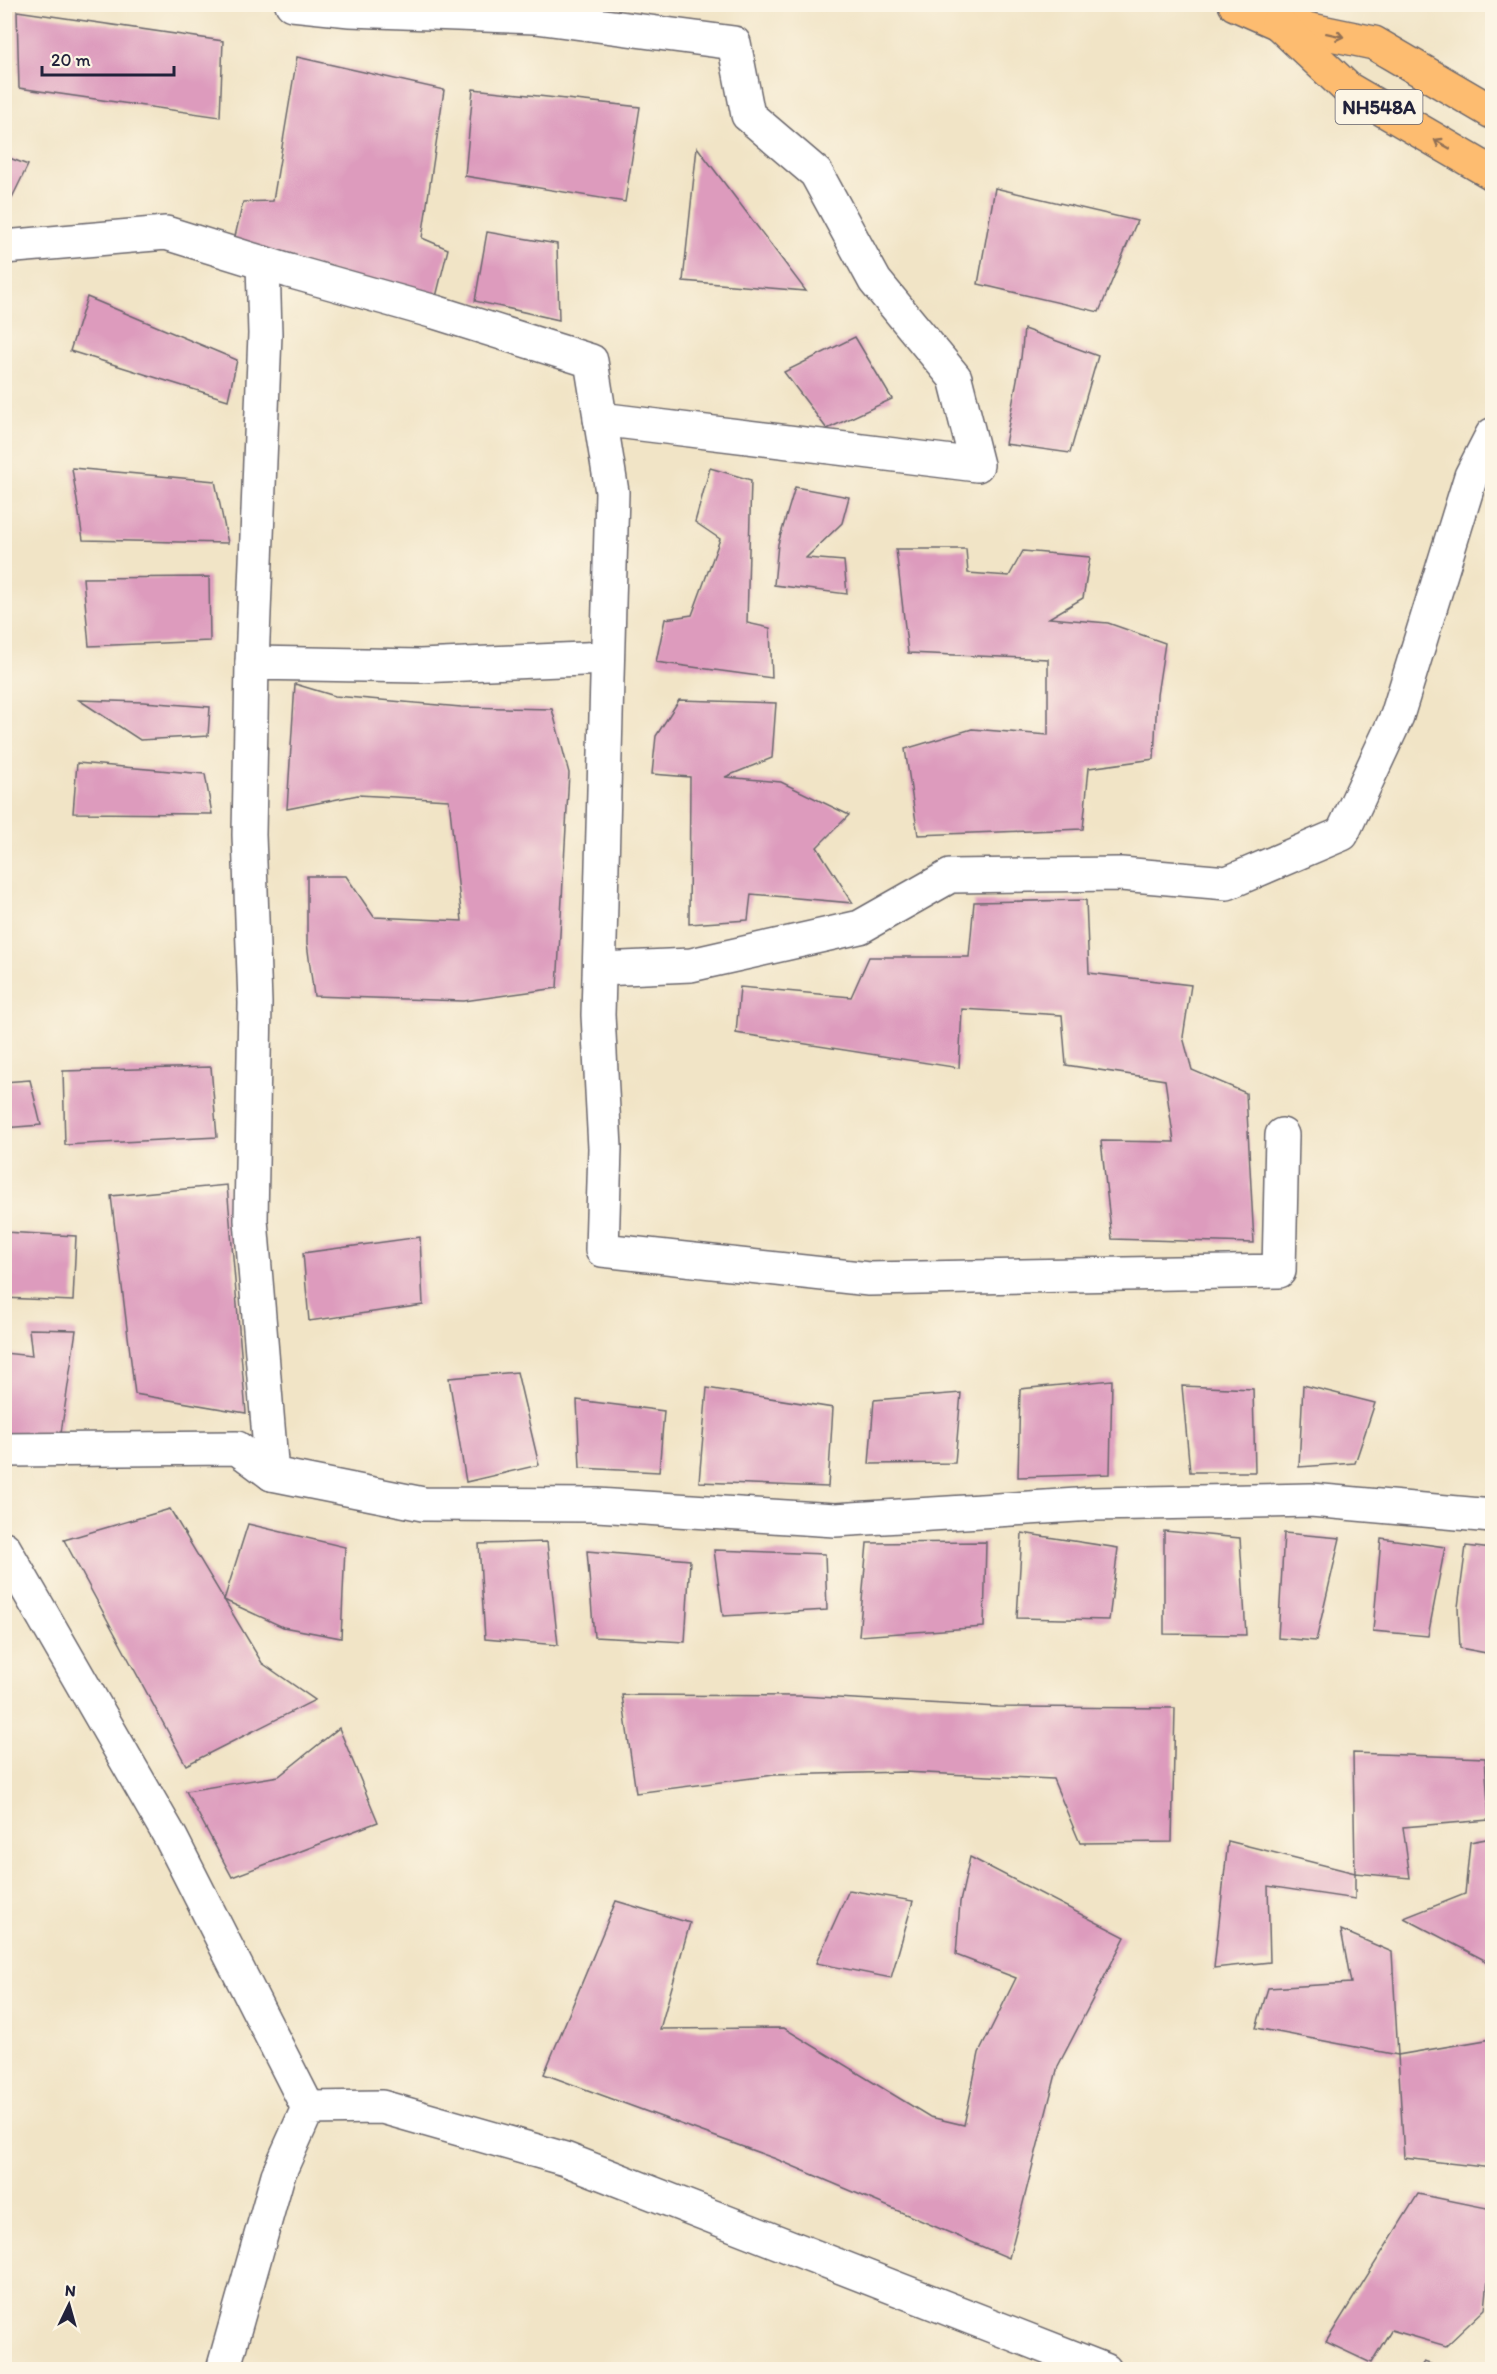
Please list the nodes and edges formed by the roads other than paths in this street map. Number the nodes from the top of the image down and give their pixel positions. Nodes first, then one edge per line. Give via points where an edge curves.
1 (292, 4) edge
2 (1235, 4) edge
3 (1278, 23) junction
4 (1492, 112) edge
5 (1492, 173) edge
6 (4, 247) edge
7 (262, 263) junction
8 (600, 419) junction
9 (1492, 435) edge
10 (607, 658) junction
11 (252, 663) junction
12 (600, 969) junction
13 (1282, 1135) dead end
14 (4, 1450) edge
15 (272, 1474) junction
16 (1492, 1516) edge
17 (4, 1548) edge
18 (308, 2108) junction
19 (223, 2370) edge
20 (1105, 2370) edge

1 - 8 street via 536,17 734,43 748,115 816,173 875,280 955,378 977,465
2 - 3 highway, NH548A
3 -> 4 highway, NH548A via 1374,44
5 -> 3 highway, NH548A via 1348,89
6 - 7 street via 166,233
7 - 8 street via 591,361
7 - 11 street via 265,334
8 - 10 street via 612,492
9 - 12 street via 1471,476 1397,716 1342,834 1227,883 1121,874 950,876 860,927 691,965
10 - 11 street via 420,666
10 - 12 street
11 - 15 street via 249,835 255,1003 251,1220
12 - 13 street via 598,1016 605,1148 602,1250 869,1279 1279,1271
14 - 15 street via 237,1448
15 - 16 street via 423,1504 597,1505 835,1520 1093,1504 1311,1500
17 - 18 street via 171,1838
18 - 19 street via 278,2175
18 - 20 street via 381,2108 565,2159

